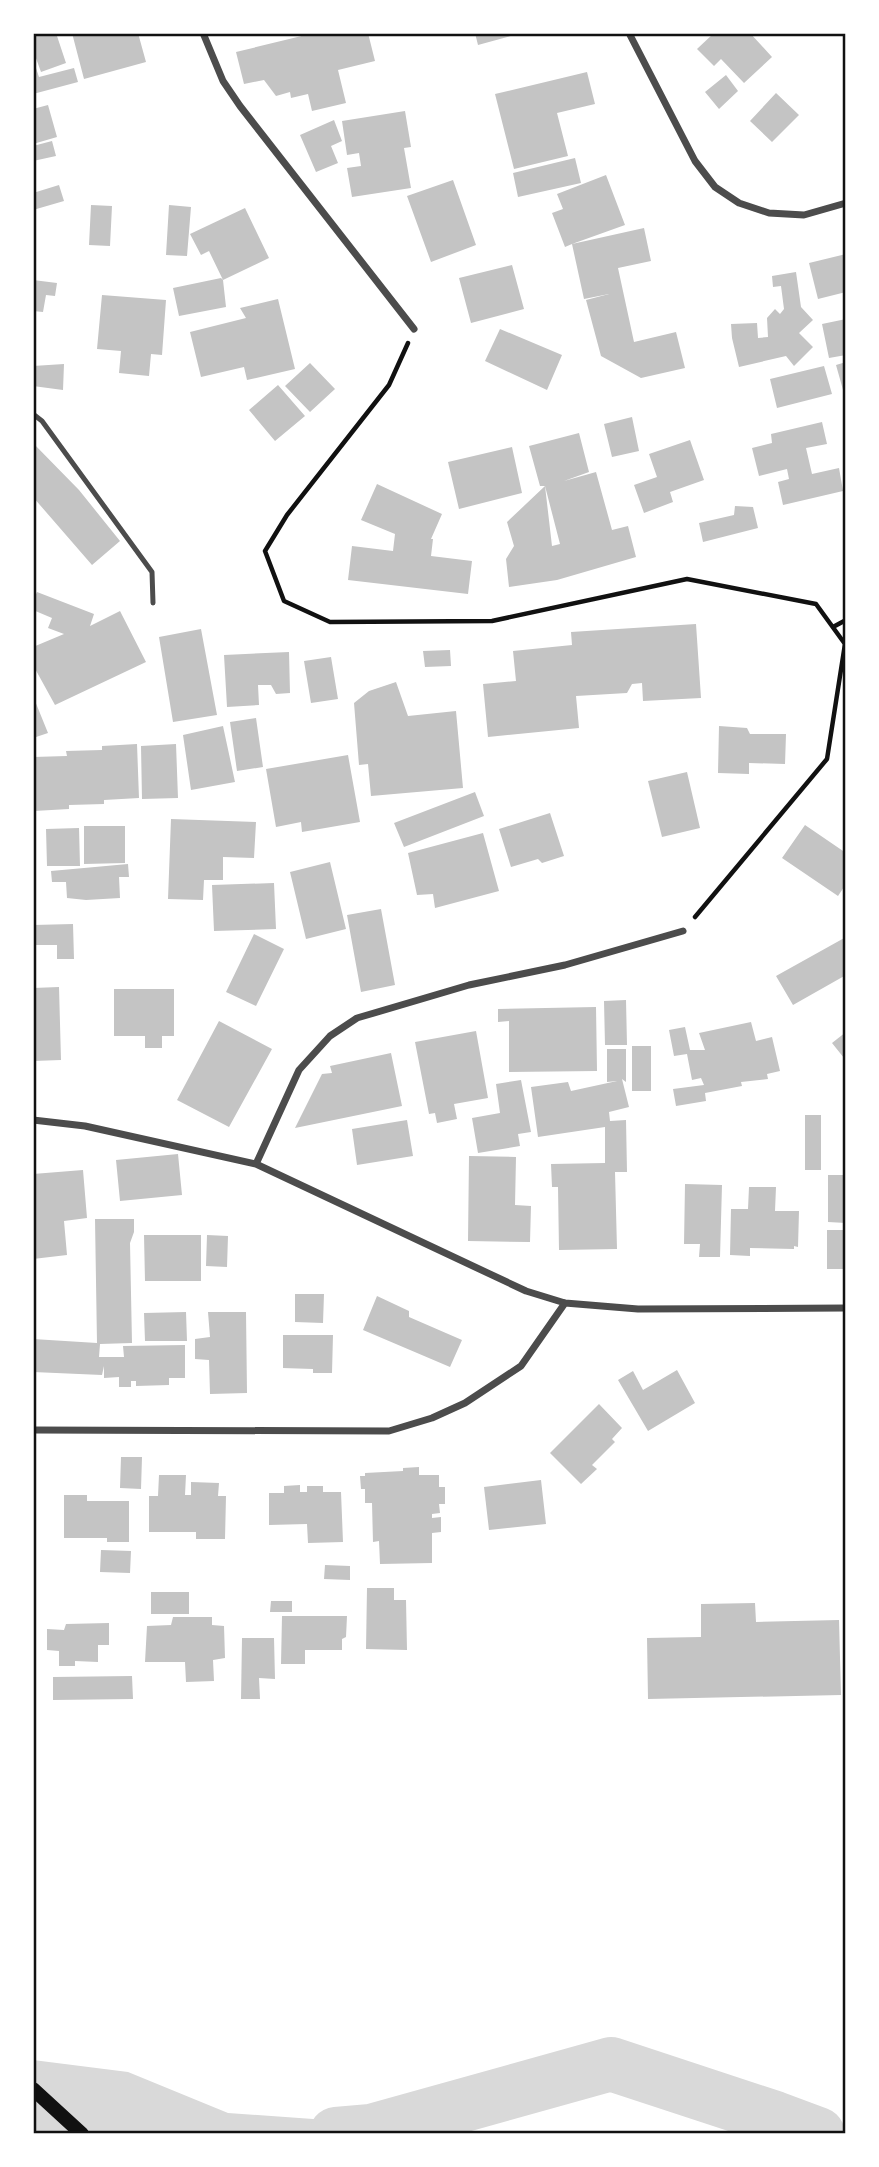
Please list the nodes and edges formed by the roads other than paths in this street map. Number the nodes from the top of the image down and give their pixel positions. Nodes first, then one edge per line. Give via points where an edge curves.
1 (203, 33) edge
2 (629, 33) edge
3 (846, 202) edge
4 (414, 329) road end
5 (33, 414) edge
6 (153, 603) dead end
7 (683, 931) road end
8 (33, 1120) edge
9 (256, 1164) junction
10 (565, 1303) junction
11 (846, 1308) edge
12 (33, 1430) edge
13 (33, 2089) edge
14 (82, 2134) edge

1 - 4 street via 223,81 240,106
2 - 3 street via 695,161 715,187 738,203 769,213 804,215
5 - 6 lane via 152,572
7 - 9 street via 357,1018 330,1036 299,1070
8 - 9 street via 85,1126
9 - 10 street via 526,1291
10 - 11 street via 638,1309
10 - 12 street via 521,1366 466,1403 389,1431
13 - 14 main road

